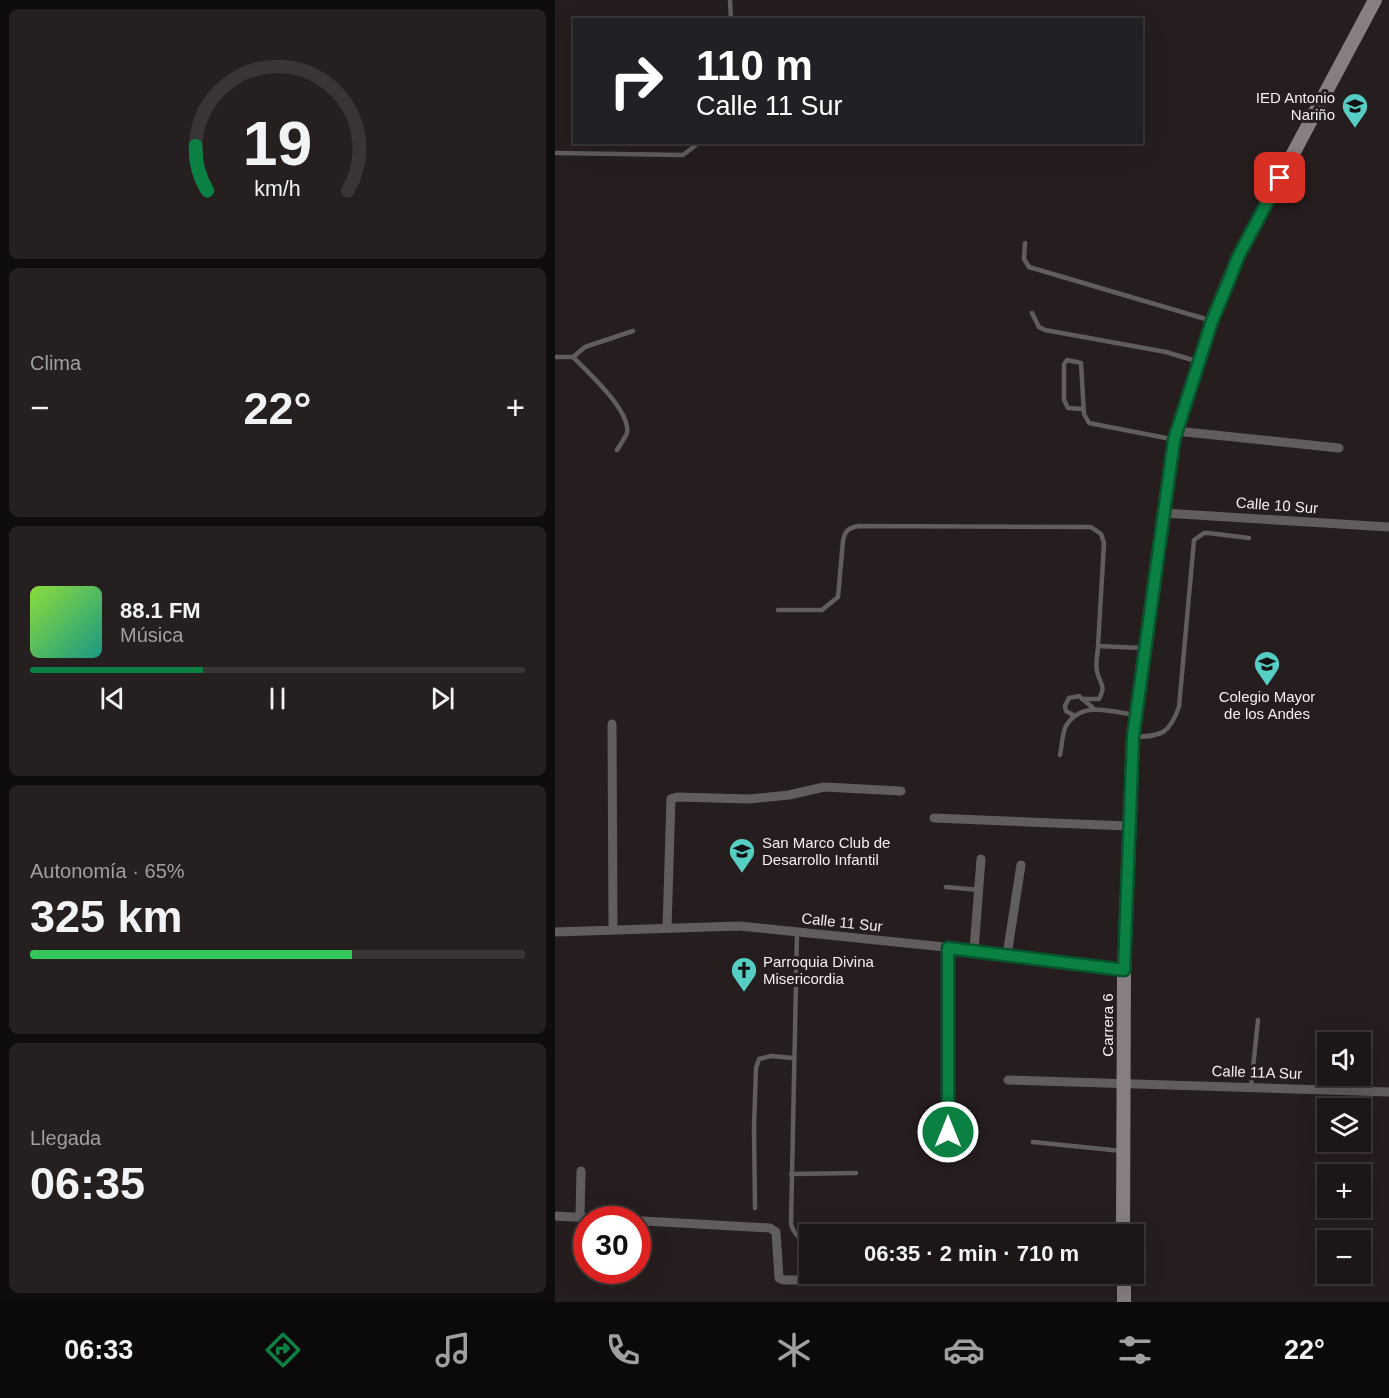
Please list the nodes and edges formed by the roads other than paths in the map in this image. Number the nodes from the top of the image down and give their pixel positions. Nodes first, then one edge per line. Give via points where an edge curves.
1 (730, 0) edge
2 (1375, 0) edge
3 (731, 18) edge
4 (697, 144) edge
5 (555, 153) edge
6 (1025, 243) dead end
7 (1032, 313) dead end
8 (1212, 321) junction
9 (633, 331) dead end
10 (555, 357) edge
11 (573, 357) junction
12 (1199, 362) junction
13 (1083, 409) junction
14 (1175, 435) junction
15 (1339, 448) dead end
16 (617, 450) dead end
17 (1163, 513) junction
18 (1389, 527) edge
19 (1249, 538) dead end
20 (778, 610) dead end
21 (1098, 646) junction
22 (1145, 648) junction
23 (1082, 699) junction
24 (1093, 708) junction
25 (1136, 715) junction
26 (1075, 716) junction
27 (612, 724) dead end
28 (1133, 737) junction
29 (1060, 754) dead end
30 (901, 791) dead end
31 (934, 819) dead end
32 (1128, 826) junction
33 (981, 859) dead end
34 (1021, 865) dead end
35 (946, 887) dead end
36 (980, 890) junction
37 (667, 928) junction
38 (613, 930) junction
39 (555, 932) edge
40 (797, 933) junction
41 (948, 948) junction
42 (974, 950) junction
43 (1007, 955) junction
44 (1124, 970) junction
45 (1258, 1020) dead end
46 (793, 1058) junction
47 (1008, 1080) dead end
48 (1123, 1084) junction
49 (1251, 1087) junction
50 (1389, 1092) edge
51 (1033, 1142) dead end
52 (1122, 1150) junction
53 (947, 1155) dead end
54 (581, 1171) dead end
55 (856, 1173) dead end
56 (791, 1174) junction
57 (580, 1206) edge
58 (756, 1208) dead end
59 (555, 1215) edge
60 (573, 1216) edge
61 (651, 1221) edge
62 (1123, 1224) edge
63 (799, 1238) edge
64 (799, 1280) edge
65 (1124, 1284) edge
66 (1124, 1302) edge

1 - 3 lane
2 - 8 main road, Carrera 6 via 1238,257
4 - 5 lane via 683,155
6 - 8 lane via 1024,259 1029,267
7 - 12 lane via 1045,330 1166,352
8 - 12 main road, Carrera 6
9 - 11 lane via 585,347
10 - 11 lane
11 - 16 lane via 599,383 626,421 627,434
12 - 14 main road, Carrera 6
13 - 13 lane via 1068,408 1064,400 1067,360 1081,363
13 - 14 lane via 1089,423
14 - 15 street
14 - 17 main road, Carrera 6
17 - 18 street, Calle 10 Sur
17 - 22 main road, Carrera 6
19 - 28 lane via 1203,533 1194,540 1179,707 1165,731 1156,736
20 - 21 lane via 822,610 838,597 843,541 849,528 1091,527 1101,534 1104,543
21 - 22 lane
21 - 23 lane via 1101,694 1099,699
22 - 25 main road, Carrera 6
23 - 24 lane
23 - 26 lane via 1075,696 1066,701 1066,711
24 - 25 lane
24 - 26 lane
25 - 28 main road, Carrera 6
26 - 29 lane via 1066,727
27 - 38 street
28 - 32 main road, Carrera 6
30 - 37 street via 824,787 749,799 671,799
31 - 32 street
32 - 44 main road, Carrera 6
33 - 36 street
34 - 43 street
35 - 36 lane
36 - 42 street
37 - 38 street, Calle 11 Sur
37 - 40 street, Calle 11 Sur via 739,926
38 - 39 street, Calle 11 Sur
40 - 41 street, Calle 11 Sur
40 - 46 lane
41 - 42 street, Calle 11 Sur
41 - 53 street
42 - 43 street, Calle 11 Sur
43 - 44 street, Calle 11 Sur
44 - 48 main road, Carrera 6
45 - 49 lane
46 - 56 lane
46 - 58 lane via 759,1059 756,1068
47 - 48 street, Calle 11A Sur
48 - 49 street, Calle 11A Sur
48 - 52 main road, Carrera 6
49 - 50 street, Calle 11A Sur
51 - 52 lane
52 - 62 main road, Carrera 6
54 - 57 street
55 - 56 lane
56 - 63 lane via 791,1224
59 - 60 street
61 - 64 street via 769,1228 776,1232 779,1278
65 - 66 main road

